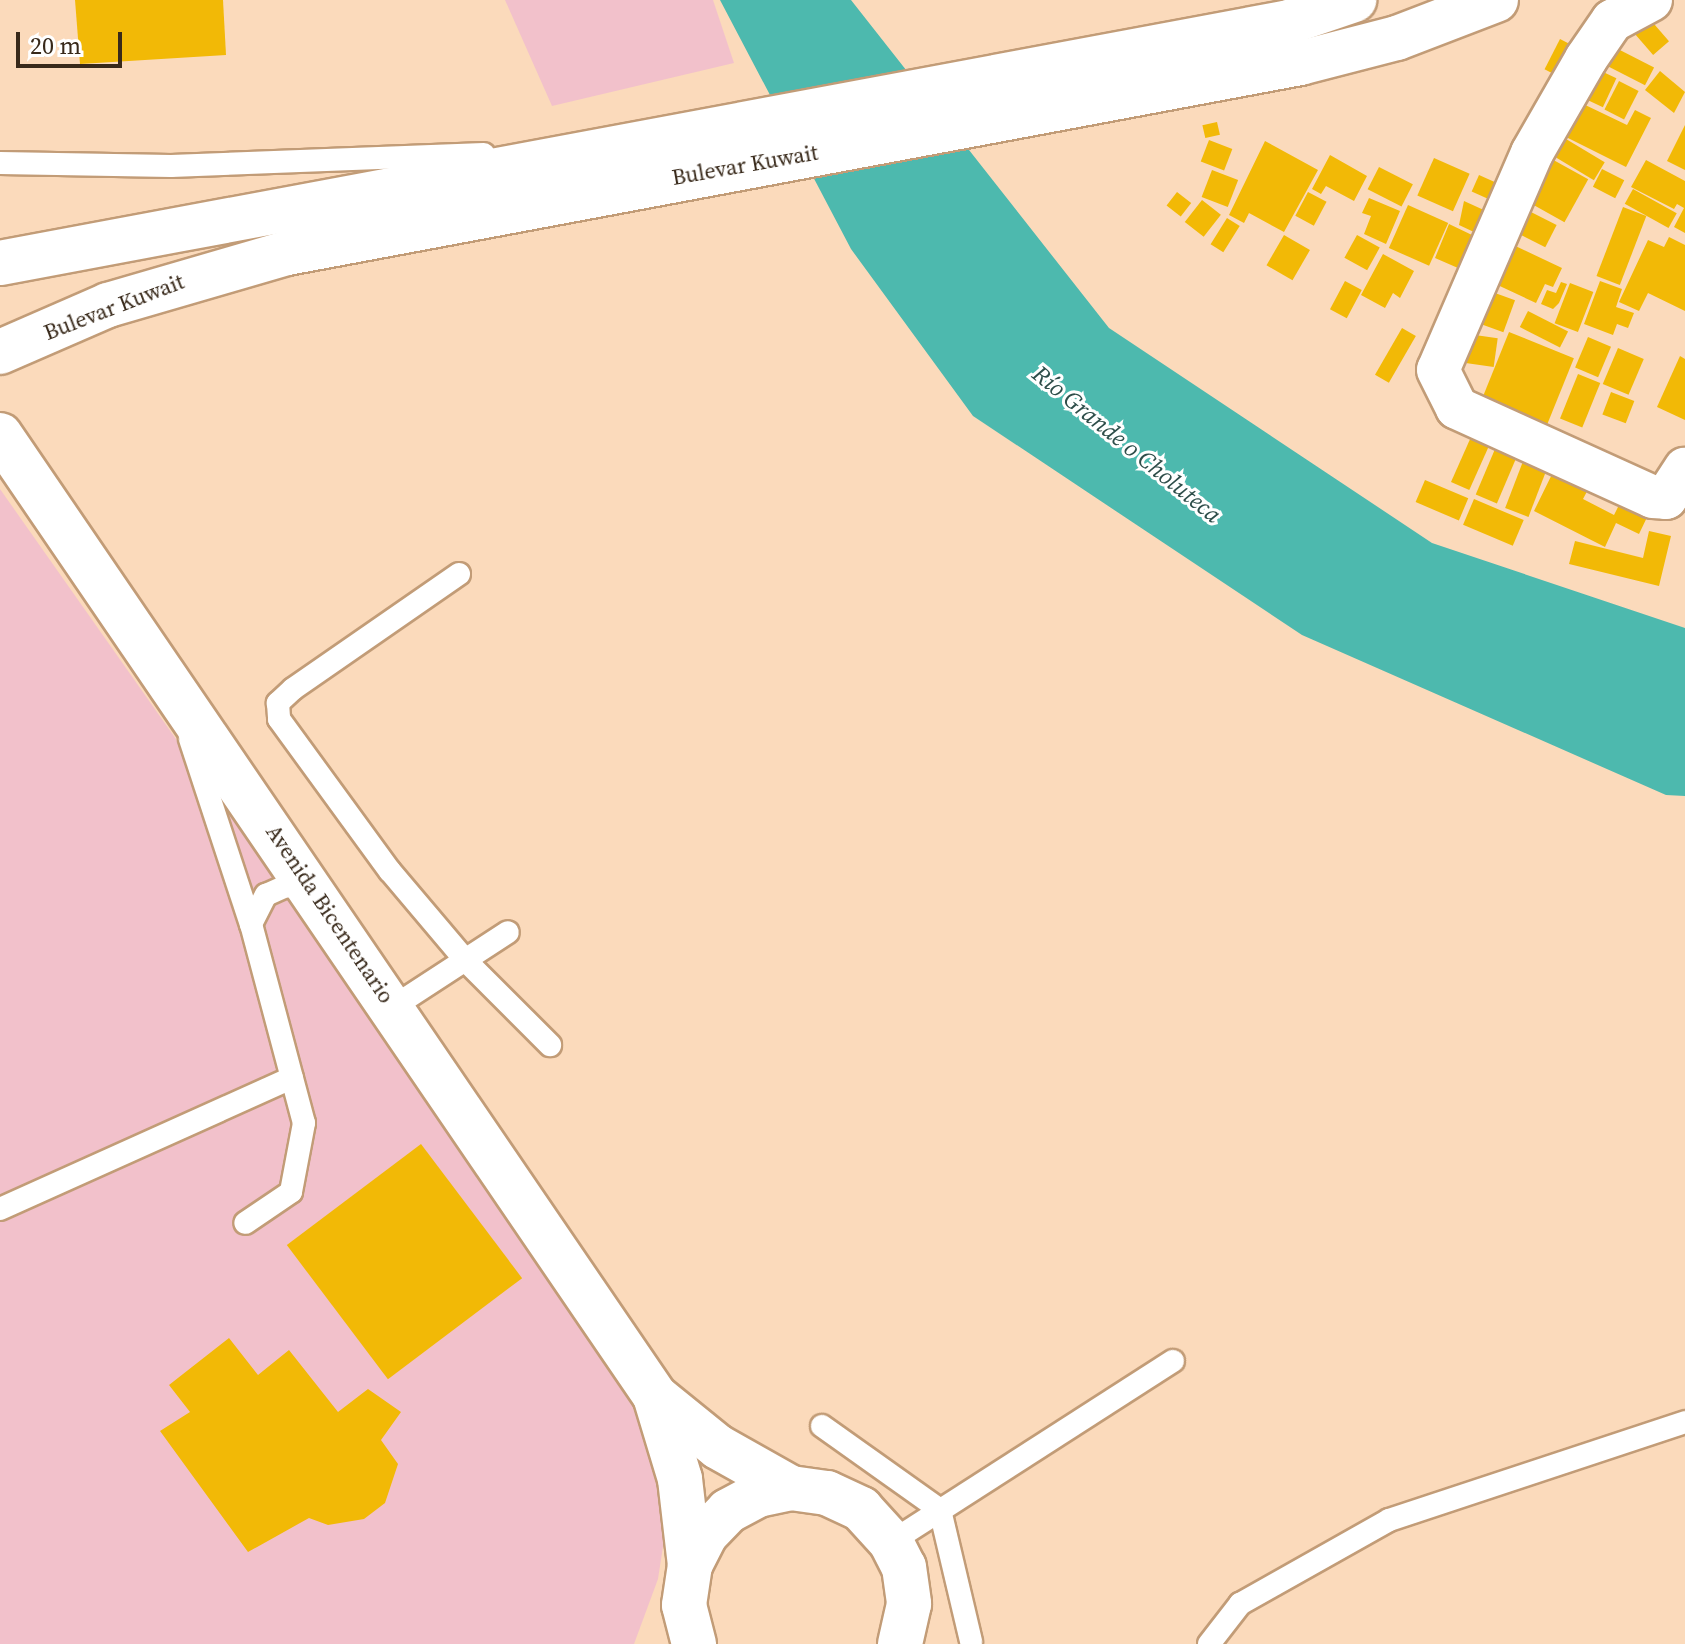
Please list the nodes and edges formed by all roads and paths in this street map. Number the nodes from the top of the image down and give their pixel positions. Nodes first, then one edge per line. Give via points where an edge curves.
1 (1354, 0) edge
2 (1496, 0) edge
3 (1651, 0) edge
4 (597, 150) junction
5 (652, 160) junction
6 (0, 163) edge
7 (0, 263) edge
8 (0, 352) edge
9 (0, 435) edge
10 (1685, 469) edge
11 (459, 574) dead end
12 (172, 684) junction
13 (318, 895) junction
14 (251, 924) junction
15 (508, 932) dead end
16 (466, 961) junction
17 (393, 1007) junction
18 (550, 1045) dead end
19 (292, 1078) junction
20 (0, 1209) edge
21 (245, 1223) dead end
22 (1173, 1361) dead end
23 (655, 1396) junction
24 (1685, 1422) edge
25 (822, 1426) dead end
26 (791, 1488) junction
27 (940, 1510) junction
28 (891, 1542) junction
29 (684, 1615) edge
30 (971, 1641) dead end
31 (902, 1643) edge
32 (1209, 1644) edge

1 - 5 main road, Bulevar Kuwait via 1289,22 1134,48
2 - 5 main road, Bulevar Kuwait via 1397,38 1149,94
3 - 10 street via 1612,21 1586,59 1532,153 1438,370 1457,408 1653,497 1666,498
4 - 5 main road, Bulevar Kuwait
4 - 6 lane via 171,166
4 - 7 main road, Bulevar Kuwait
5 - 8 main road, Bulevar Kuwait via 190,277
9 - 12 main road, Avenida Bicentenario
11 - 16 lane via 278,703 279,719 288,732 390,871
12 - 13 main road, Avenida Bicentenario
12 - 14 lane
13 - 14 lane via 298,886 276,889 259,903
13 - 17 main road, Avenida Bicentenario
14 - 19 lane
15 - 16 lane
16 - 17 lane
16 - 18 lane
17 - 23 main road, Avenida Bicentenario
19 - 20 lane
19 - 21 lane via 304,1123 291,1192
22 - 27 lane
23 - 26 main road, Avenida Bicentenario via 718,1447
23 - 29 main road, Avenida Bicentenario via 680,1479
24 - 32 lane via 1389,1520 1240,1604
25 - 27 lane
26 - 28 main road via 827,1493 861,1509
26 - 29 main road via 758,1495 728,1511 705,1535
27 - 28 lane
27 - 30 lane
28 - 31 main road via 904,1567 909,1604

